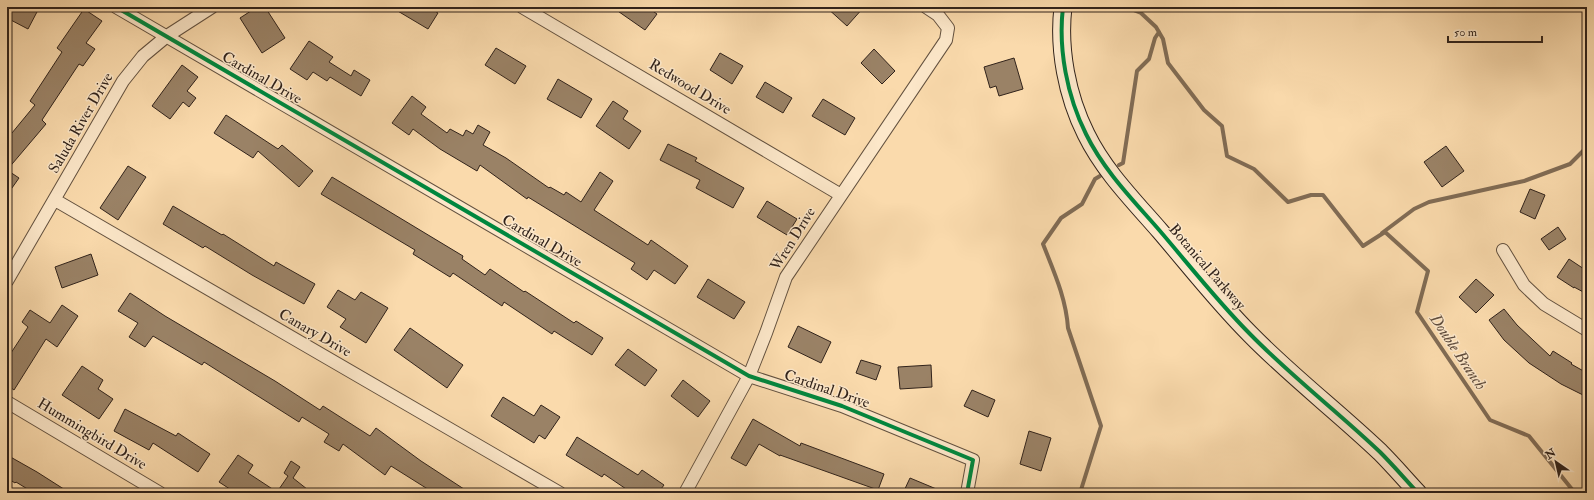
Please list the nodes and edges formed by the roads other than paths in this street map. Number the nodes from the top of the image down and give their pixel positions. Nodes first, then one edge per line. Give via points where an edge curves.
1 (116, 7) edge
2 (212, 7) edge
3 (522, 7) edge
4 (926, 7) edge
5 (1063, 7) edge
6 (167, 36) junction
7 (841, 195) junction
8 (55, 200) junction
9 (1503, 250) dead end
10 (7, 281) edge
11 (1587, 330) edge
12 (749, 376) junction
13 (7, 402) edge
14 (160, 493) edge
15 (560, 493) edge
16 (685, 493) edge
17 (967, 493) edge
18 (1418, 493) edge

1 - 6 street, Cardinal Drive
2 - 6 street, Saluda River Drive
3 - 7 street, Redwood Drive
4 - 7 street, Wren Drive via 938,15 948,28 946,40
5 - 18 street, Botanical Parkway via 1063,51 1073,101 1086,135 1106,166 1250,334 1379,452
6 - 8 street, Saluda River Drive via 144,56 123,81
6 - 12 street, Cardinal Drive
7 - 12 street, Wren Drive via 786,277
8 - 10 street, Saluda River Drive
8 - 15 street, Canary Drive
9 - 11 street via 1524,285 1539,300
12 - 16 street, Wren Drive
12 - 17 street, Cardinal Drive via 842,406 973,460
13 - 14 street, Hummingbird Drive

